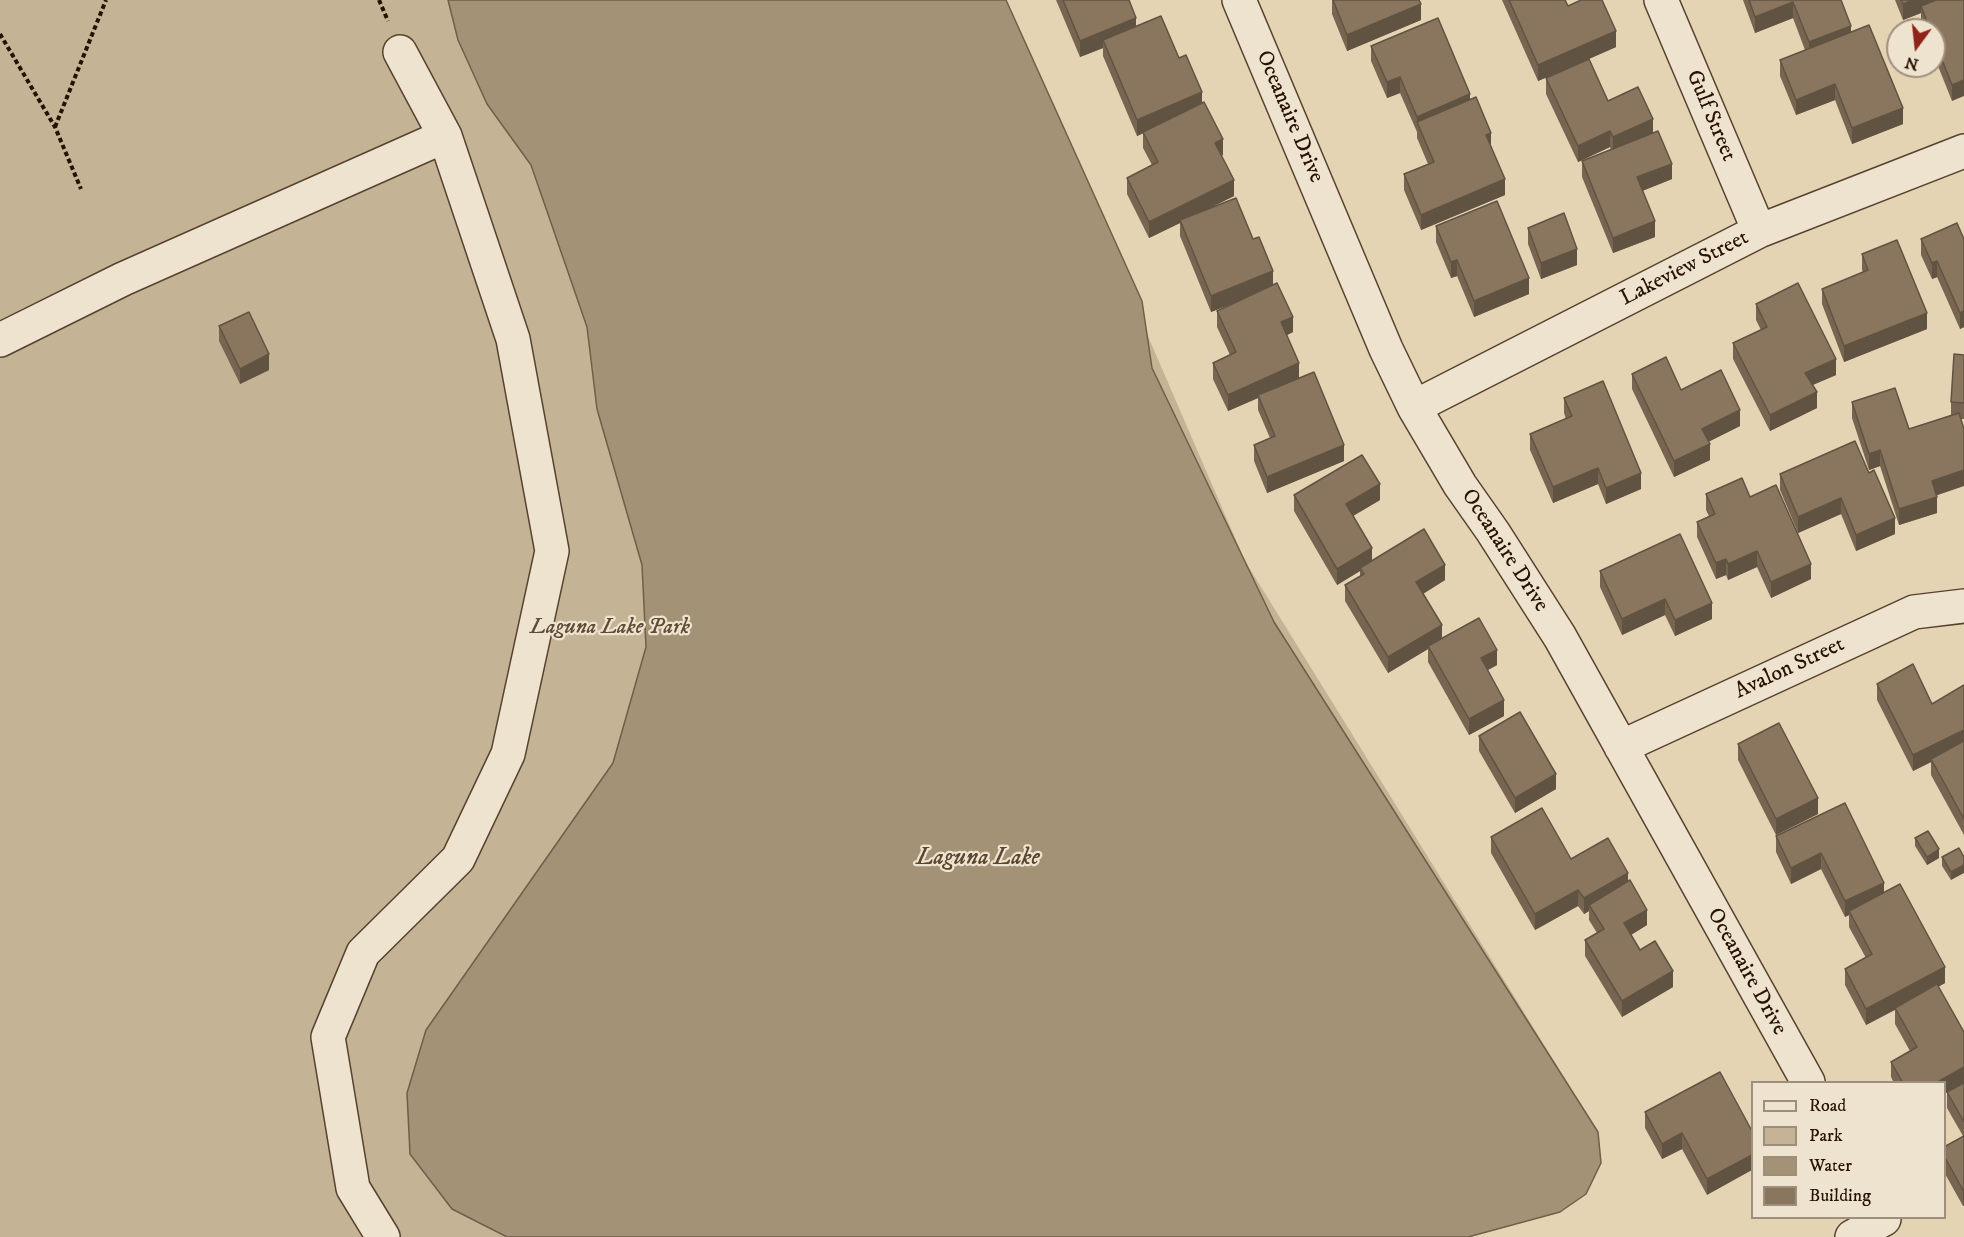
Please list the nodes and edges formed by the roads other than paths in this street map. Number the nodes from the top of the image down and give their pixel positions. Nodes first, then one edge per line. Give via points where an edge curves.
1 (1239, 0) edge
2 (1661, 0) edge
3 (400, 52) dead end
4 (445, 136) junction
5 (1964, 151) edge
6 (1759, 231) junction
7 (0, 340) edge
8 (1414, 407) junction
9 (1964, 606) edge
10 (1621, 747) junction
11 (1807, 1081) edge
12 (1887, 1225) edge
13 (383, 1237) edge
14 (1852, 1237) edge

1 - 8 street, Oceanaire Drive
2 - 6 street, Gulf Street
3 - 4 street
4 - 7 street via 123,279
4 - 13 street via 513,339 552,551 508,754 458,859 363,953 328,1037 353,1188
5 - 6 street, Lakeview Street
6 - 8 street, Lakeview Street
8 - 10 street, Oceanaire Drive via 1560,637
9 - 10 street, Avalon Street via 1914,612
10 - 11 street, Oceanaire Drive
12 - 14 street

